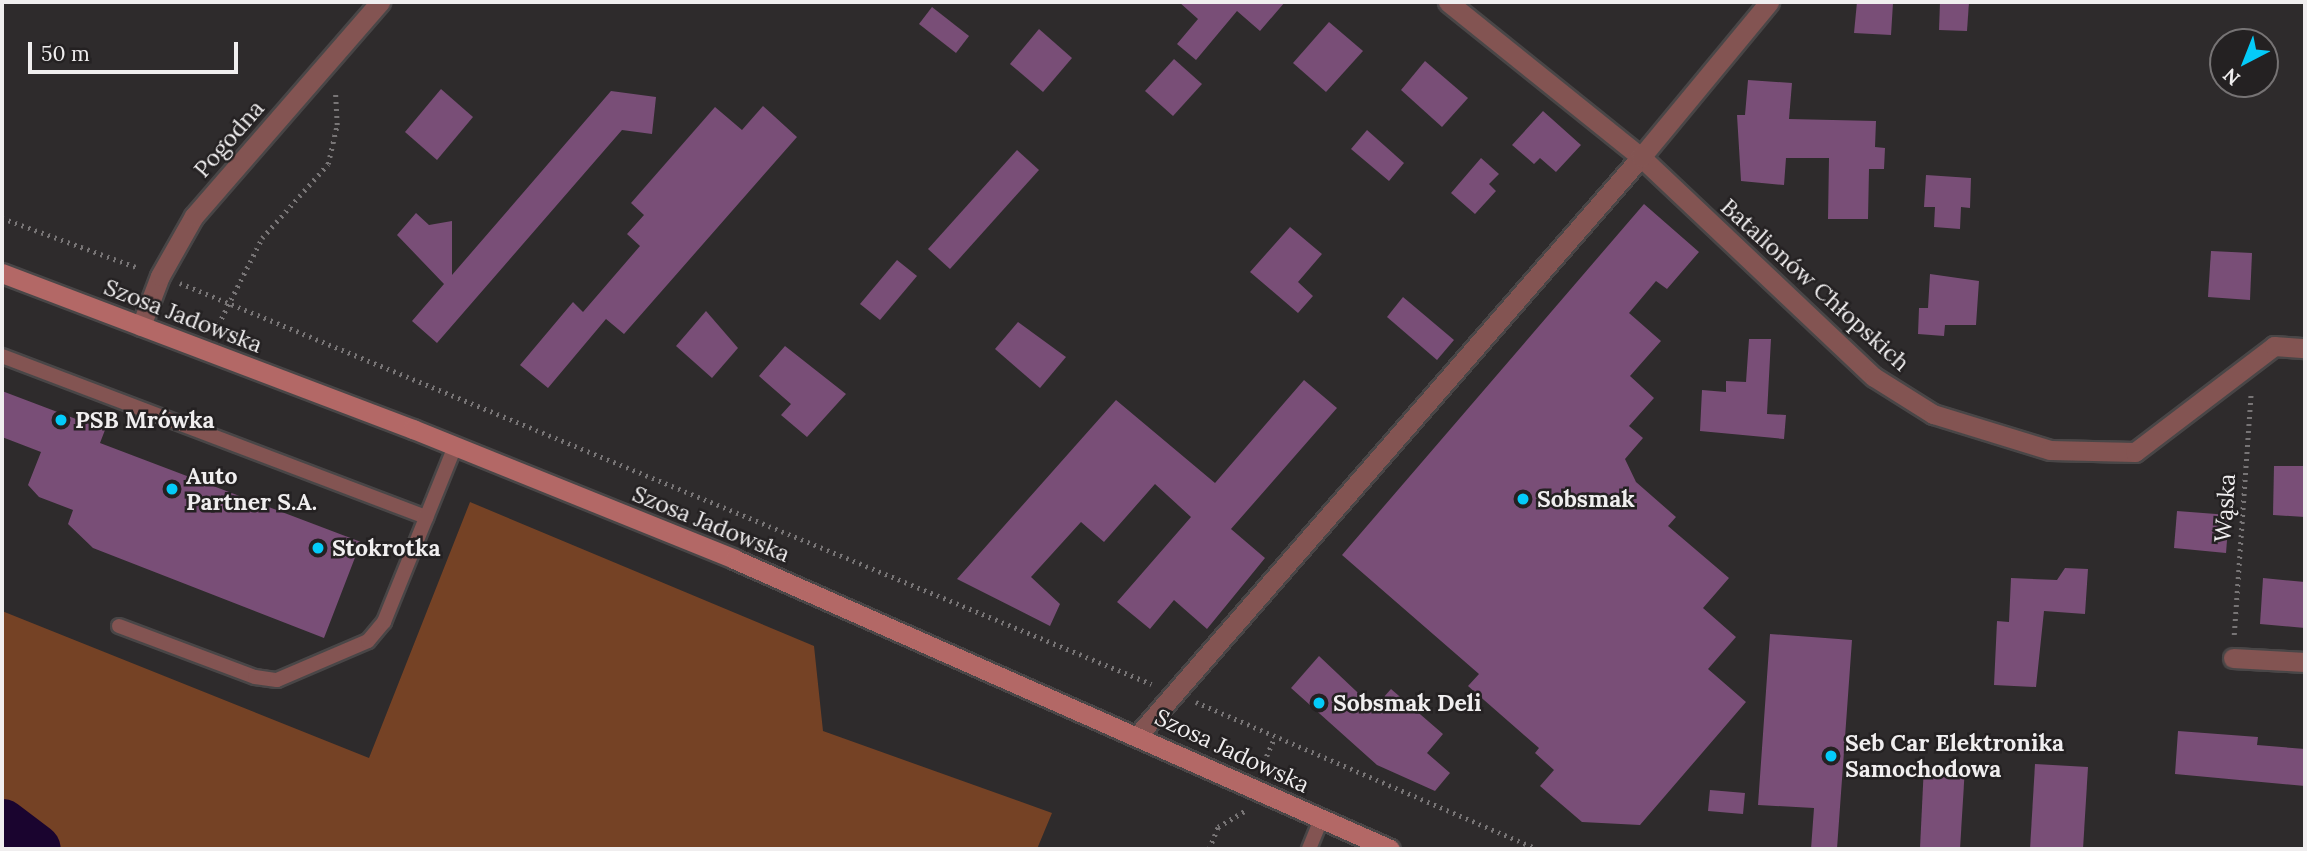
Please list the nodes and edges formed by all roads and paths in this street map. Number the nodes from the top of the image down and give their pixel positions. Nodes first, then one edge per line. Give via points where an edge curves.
1 (380, 2) edge
2 (1448, 2) edge
3 (1769, 2) edge
4 (344, 42) junction
5 (1641, 157) junction
6 (2, 218) edge
7 (2, 273) edge
8 (160, 276) junction
9 (227, 300) junction
10 (141, 326) junction
11 (2305, 348) edge
12 (207, 351) junction
13 (2, 356) edge
14 (2253, 360) junction
15 (455, 446) junction
16 (426, 517) junction
17 (119, 626) dead end
18 (2233, 658) joint
19 (2305, 662) edge
20 (1173, 692) junction
21 (1139, 734) junction
22 (1274, 738) junction
23 (1261, 770) dead end
24 (1245, 810) dead end
25 (1321, 820) junction
26 (1209, 849) edge
27 (1309, 849) edge
28 (1390, 849) edge
29 (1538, 849) edge

1 - 4 street, Pogodna
2 - 5 street, Batalionów Chłopskich
3 - 5 street
4 - 8 street, Pogodna via 194,216
4 - 9 path via 334,79 337,125 328,164 262,238
5 - 14 street, Batalionów Chłopskich via 1874,377 1933,414 2050,450 2135,452
5 - 20 street
6 - 8 path
7 - 10 main road, Szosa Jadowska
8 - 9 path
8 - 10 street, Pogodna
9 - 12 path
9 - 20 path
10 - 12 main road, Szosa Jadowska
11 - 14 street, Batalionów Chłopskich via 2274,346
12 - 15 main road, Szosa Jadowska
13 - 16 lane
14 - 18 path, Wąska
15 - 16 lane
15 - 21 main road, Szosa Jadowska
16 - 17 lane via 384,622 369,641 277,680 255,677
18 - 19 street
20 - 21 street
20 - 22 path
21 - 25 main road, Szosa Jadowska
22 - 23 path
22 - 29 path
24 - 26 path via 1218,827
25 - 27 lane
25 - 28 main road, Szosa Jadowska

